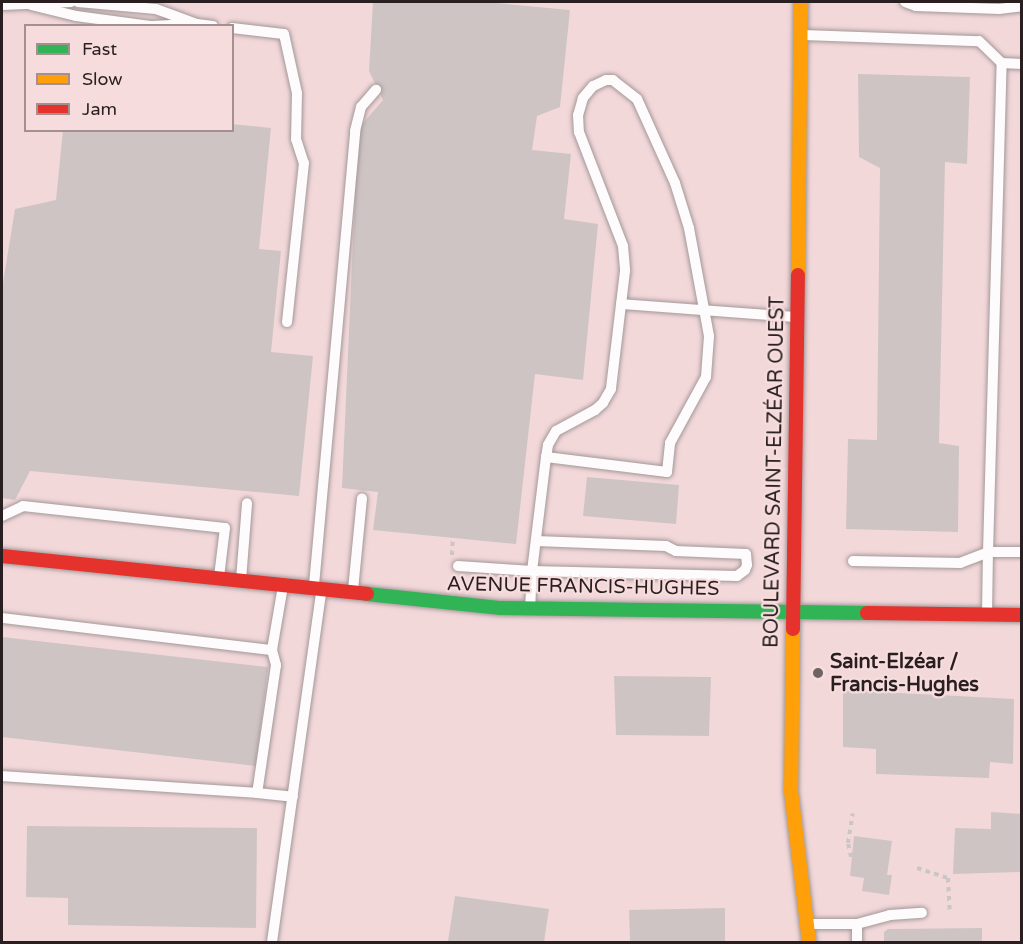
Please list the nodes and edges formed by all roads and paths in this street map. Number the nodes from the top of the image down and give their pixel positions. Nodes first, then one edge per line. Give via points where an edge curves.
1 (71, 2) edge
2 (78, 2) edge
3 (801, 2) edge
4 (905, 2) edge
5 (31, 4) junction
6 (2, 5) edge
7 (1022, 6) edge
8 (137, 24) edge
9 (197, 24) edge
10 (234, 28) edge
11 (800, 35) junction
12 (1002, 63) junction
13 (1022, 64) edge
14 (376, 90) dead end
15 (621, 304) junction
16 (704, 312) junction
17 (796, 317) junction
18 (287, 322) dead end
19 (546, 457) junction
20 (362, 498) dead end
21 (247, 503) dead end
22 (2, 516) edge
23 (536, 542) junction
24 (222, 551) junction
25 (988, 552) junction
26 (1022, 552) edge
27 (243, 553) junction
28 (2, 556) edge
29 (853, 561) dead end
30 (458, 566) dead end
31 (532, 571) junction
32 (218, 579) junction
33 (241, 581) junction
34 (283, 585) junction
35 (317, 589) junction
36 (352, 593) junction
37 (530, 608) junction
38 (794, 611) junction
39 (987, 615) junction
40 (1022, 615) edge
41 (2, 618) edge
42 (272, 650) junction
43 (2, 776) edge
44 (257, 793) junction
45 (293, 797) junction
46 (853, 813) dead end
47 (851, 857) dead end
48 (917, 868) dead end
49 (922, 913) dead end
50 (950, 913) dead end
51 (806, 924) junction
52 (857, 924) junction
53 (272, 942) edge
54 (809, 942) edge
55 (857, 942) edge

1 - 5 lane
2 - 9 lane via 156,9
3 - 11 street, BOULEVARD SAINT-ELZÉAR OUEST
4 - 7 lane via 916,6 999,9
5 - 6 lane
5 - 8 lane via 76,16
10 - 18 lane via 284,34 297,93 296,140 304,163
11 - 12 lane via 979,41
11 - 17 street, BOULEVARD SAINT-ELZÉAR OUEST
12 - 13 lane
12 - 25 lane
14 - 35 lane via 361,107 355,131
15 - 16 lane
15 - 16 lane via 623,246 579,132 583,98 593,86 606,80 620,84 637,99 656,136 689,228
15 - 19 lane via 609,395 595,410 556,431
16 - 17 lane
16 - 19 lane via 709,336 706,377 670,443 668,472
17 - 38 street, BOULEVARD SAINT-ELZÉAR OUEST
19 - 23 lane
20 - 36 lane
21 - 27 lane
22 - 24 lane via 23,506 225,528
23 - 31 lane
23 - 31 lane via 666,546 676,551 746,555 747,565 737,576
24 - 27 lane
24 - 32 lane
25 - 26 lane
25 - 29 lane via 960,563
25 - 39 lane
27 - 33 lane
28 - 32 street, AVENUE FRANCIS-HUGHES
30 - 31 lane
31 - 37 lane
32 - 33 street, AVENUE FRANCIS-HUGHES
33 - 34 street, AVENUE FRANCIS-HUGHES
34 - 35 street, AVENUE FRANCIS-HUGHES
34 - 42 lane
35 - 36 street, AVENUE FRANCIS-HUGHES
35 - 45 lane
36 - 37 street, AVENUE FRANCIS-HUGHES via 453,605
37 - 38 street, AVENUE FRANCIS-HUGHES
38 - 39 street, AVENUE FRANCIS-HUGHES
38 - 51 street, BOULEVARD SAINT-ELZÉAR OUEST via 791,791
39 - 40 street, AVENUE FRANCIS-HUGHES
41 - 42 lane
42 - 44 lane via 276,665
43 - 44 lane
44 - 45 lane
45 - 53 lane
46 - 47 path via 848,843
48 - 50 path via 948,878
49 - 52 lane via 890,915
51 - 52 lane
51 - 54 street, BOULEVARD SAINT-ELZÉAR OUEST
52 - 55 lane

